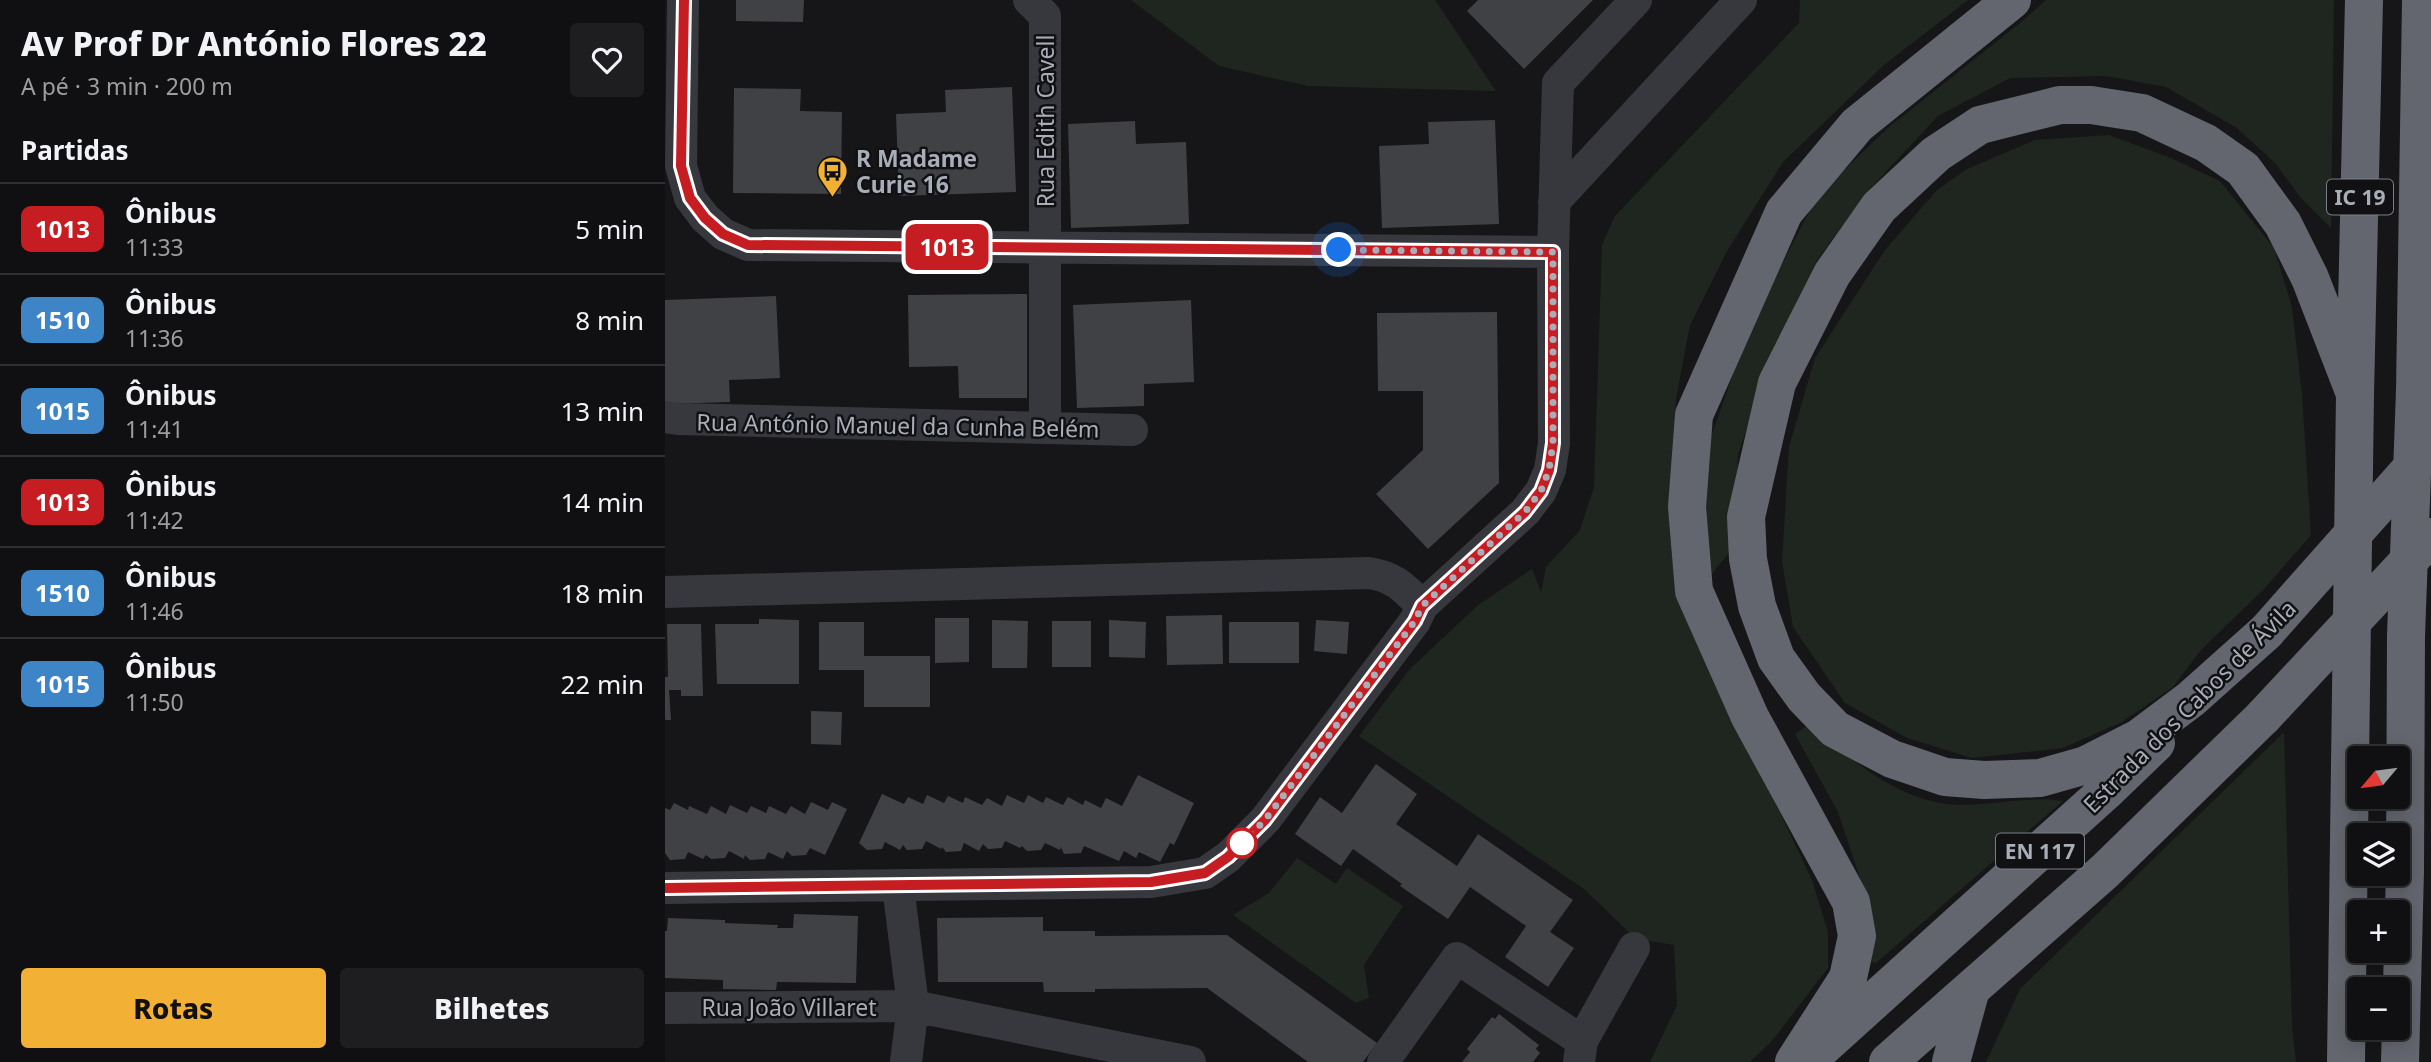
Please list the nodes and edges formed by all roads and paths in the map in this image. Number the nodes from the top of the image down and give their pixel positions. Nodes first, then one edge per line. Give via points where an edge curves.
1 (684, 0) edge
2 (1029, 0) edge
3 (1636, 0) edge
4 (1741, 0) edge
5 (2012, 0) edge
6 (2364, 0) edge
7 (2421, 0) edge
8 (1554, 202) junction
9 (1044, 248) junction
10 (1553, 252) junction
11 (2355, 394) junction
12 (665, 416) edge
13 (1045, 428) junction
14 (1132, 430) dead end
15 (2431, 446) edge
16 (2431, 537) edge
17 (665, 592) edge
18 (1422, 606) junction
19 (2266, 632) junction
20 (2406, 636) junction
21 (2431, 719) edge
22 (898, 886) junction
23 (665, 888) edge
24 (1634, 948) dead end
25 (1972, 989) junction
26 (913, 1006) junction
27 (665, 1008) edge
28 (1581, 1052) edge
29 (907, 1062) edge
30 (1190, 1062) edge
31 (1383, 1062) edge
32 (1794, 1062) edge
33 (1806, 1062) edge
34 (1888, 1062) edge
35 (1951, 1062) edge
36 (2346, 1062) edge
37 (2400, 1062) edge

1 - 9 street via 681,166 690,198 723,234 748,245
2 - 9 street, Rua Edith Cavell via 1045,16
3 - 8 street via 1558,83
4 - 8 street
5 - 32 highway via 1857,125 1784,212 1694,415 1687,508 1694,591 1750,717 1851,902 1857,936 1848,978
6 - 11 highway, IC 19
7 - 20 highway, IC 19
8 - 10 street
9 - 10 street
9 - 13 street, Rua Edith Cavell
10 - 18 street via 1553,443 1549,470 1525,512
11 - 19 highway via 2310,278 2283,224 2243,169 2206,143 2142,113 2081,105 2060,105 1980,125 1936,154 1879,207 1840,263 1777,383 1746,517 1757,606 1776,658 1804,697 1835,729 1892,759 1945,777 1984,780 2040,778 2086,765 2139,738
11 - 36 highway, IC 19
12 - 13 street, Rua António Manuel da Cunha Belém
13 - 14 street, Rua António Manuel da Cunha Belém
15 - 19 highway, Estrada dos Cabos de Ávila / EN 117, bridge
16 - 25 highway, EN 117, bridge via 2263,718 2105,871
17 - 18 street via 1369,573 1398,583
18 - 22 street via 1265,820 1205,873 1151,882
19 - 33 highway, Estrada dos Cabos de Ávila / EN 117 via 2105,792
20 - 21 highway
20 - 37 highway, IC 19
22 - 23 street
22 - 26 street, Rua João Villaret
24 - 28 street
25 - 34 highway, EN 117
25 - 35 highway
26 - 27 street, Rua João Villaret
26 - 29 street, Rua João Villaret
26 - 30 street
28 - 31 street via 1457,958

